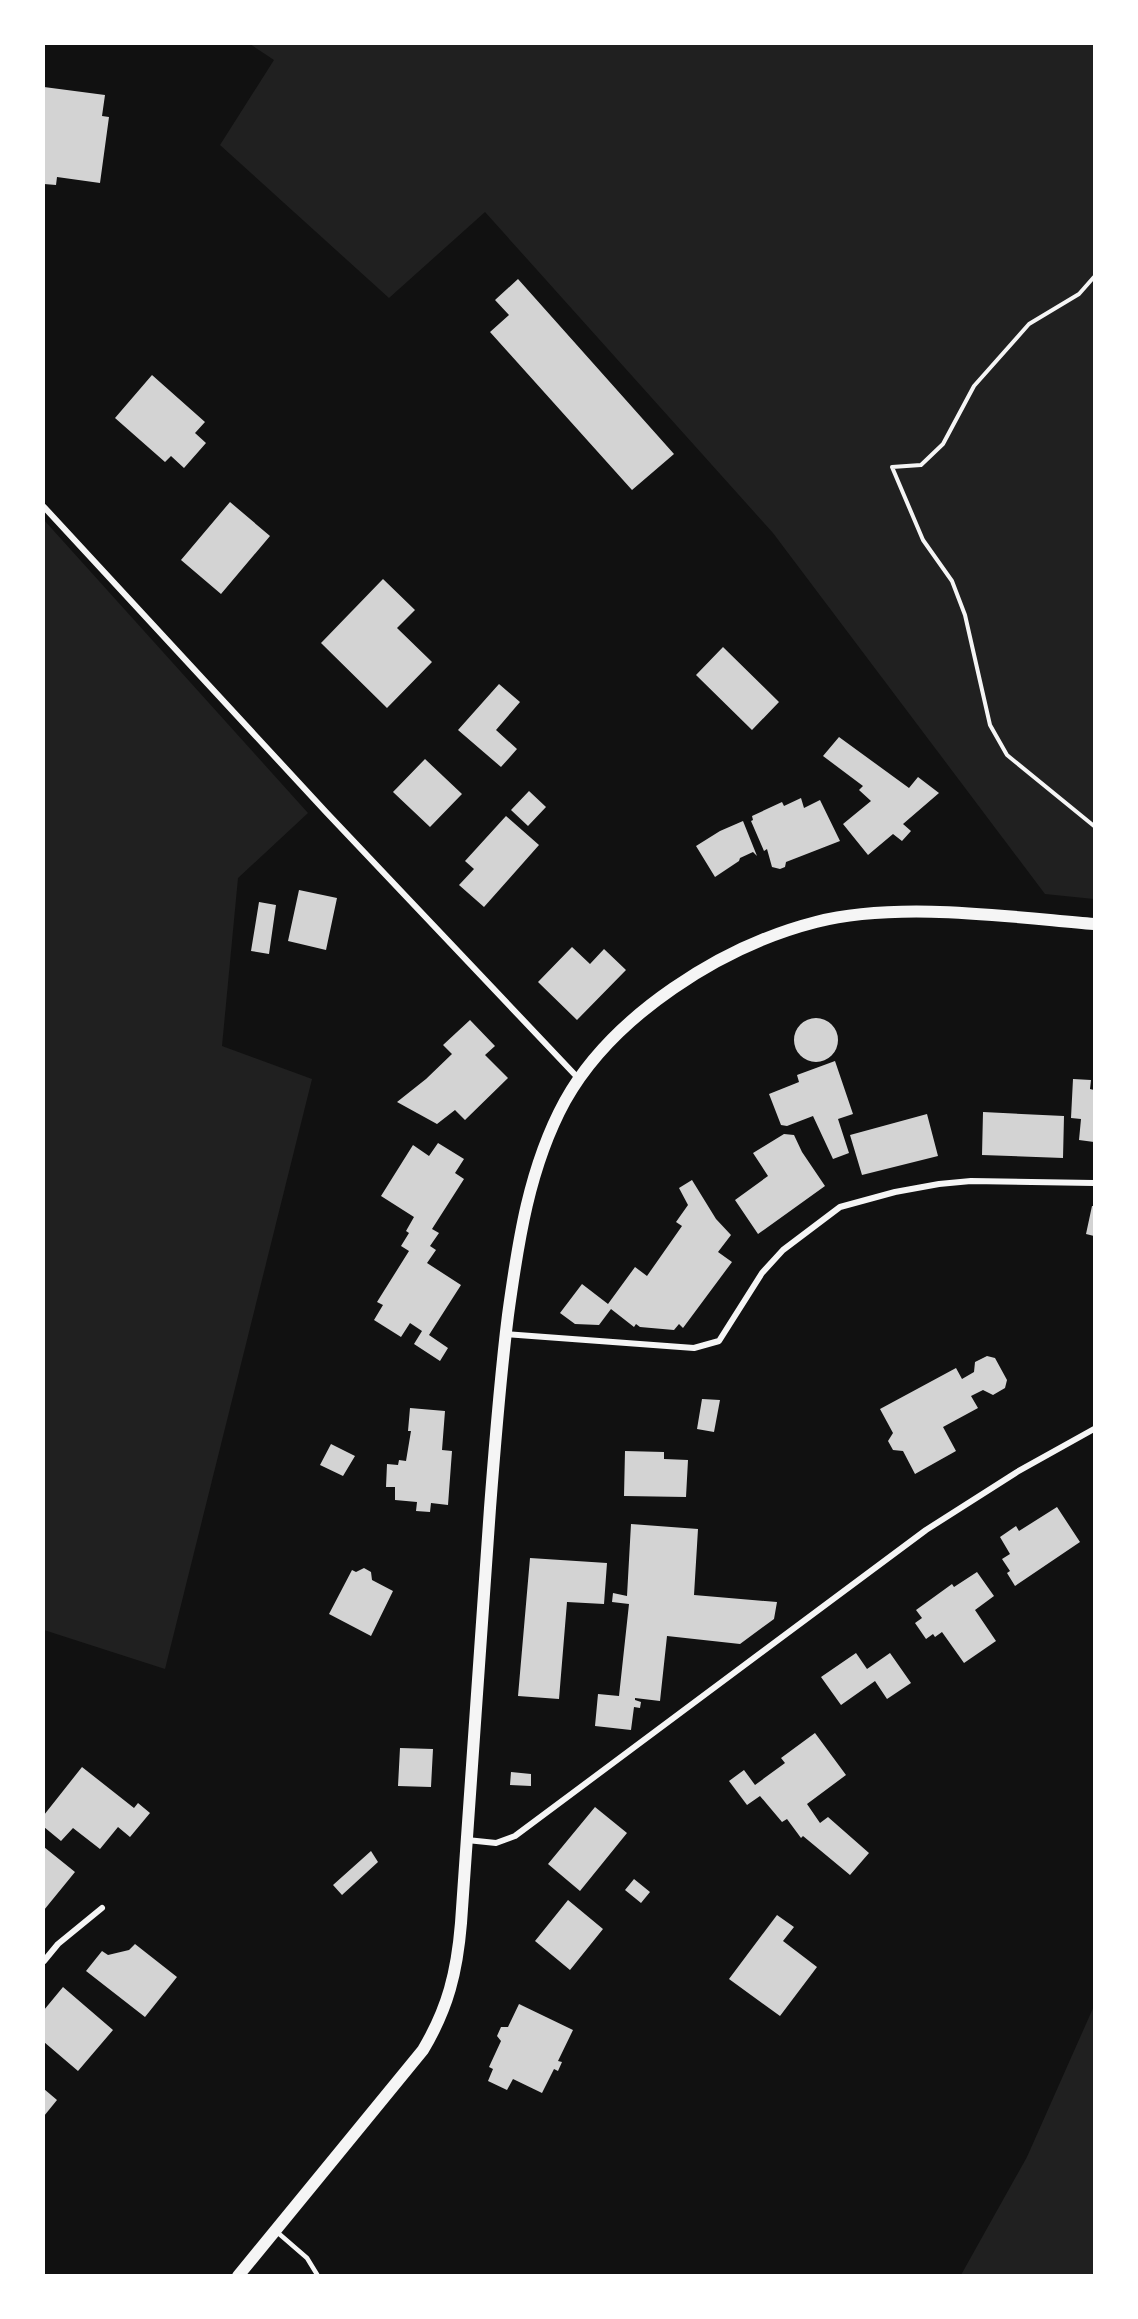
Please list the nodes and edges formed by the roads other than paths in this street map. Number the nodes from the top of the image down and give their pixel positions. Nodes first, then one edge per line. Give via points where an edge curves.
1 (44, 507) edge
2 (1095, 924) edge
3 (579, 1079) junction
4 (1095, 1183) edge
5 (506, 1334) junction
6 (1095, 1429) edge
7 (467, 1840) junction
8 (102, 1908) dead end
9 (44, 1961) edge
10 (276, 2230) junction
11 (238, 2276) edge
12 (318, 2276) edge

1 - 3 street
2 - 3 main road via 912,912 817,921 769,937 687,979 634,1020
3 - 5 main road via 555,1122 534,1178 516,1256
4 - 5 street via 971,1181 894,1192 840,1207 769,1265 719,1341 694,1348
5 - 7 main road
6 - 7 street via 1017,1472 926,1530 515,1836 496,1842
7 - 10 main road via 459,1954 436,2029 407,2071
8 - 9 street via 58,1944
10 - 11 main road
10 - 12 lane via 307,2258

